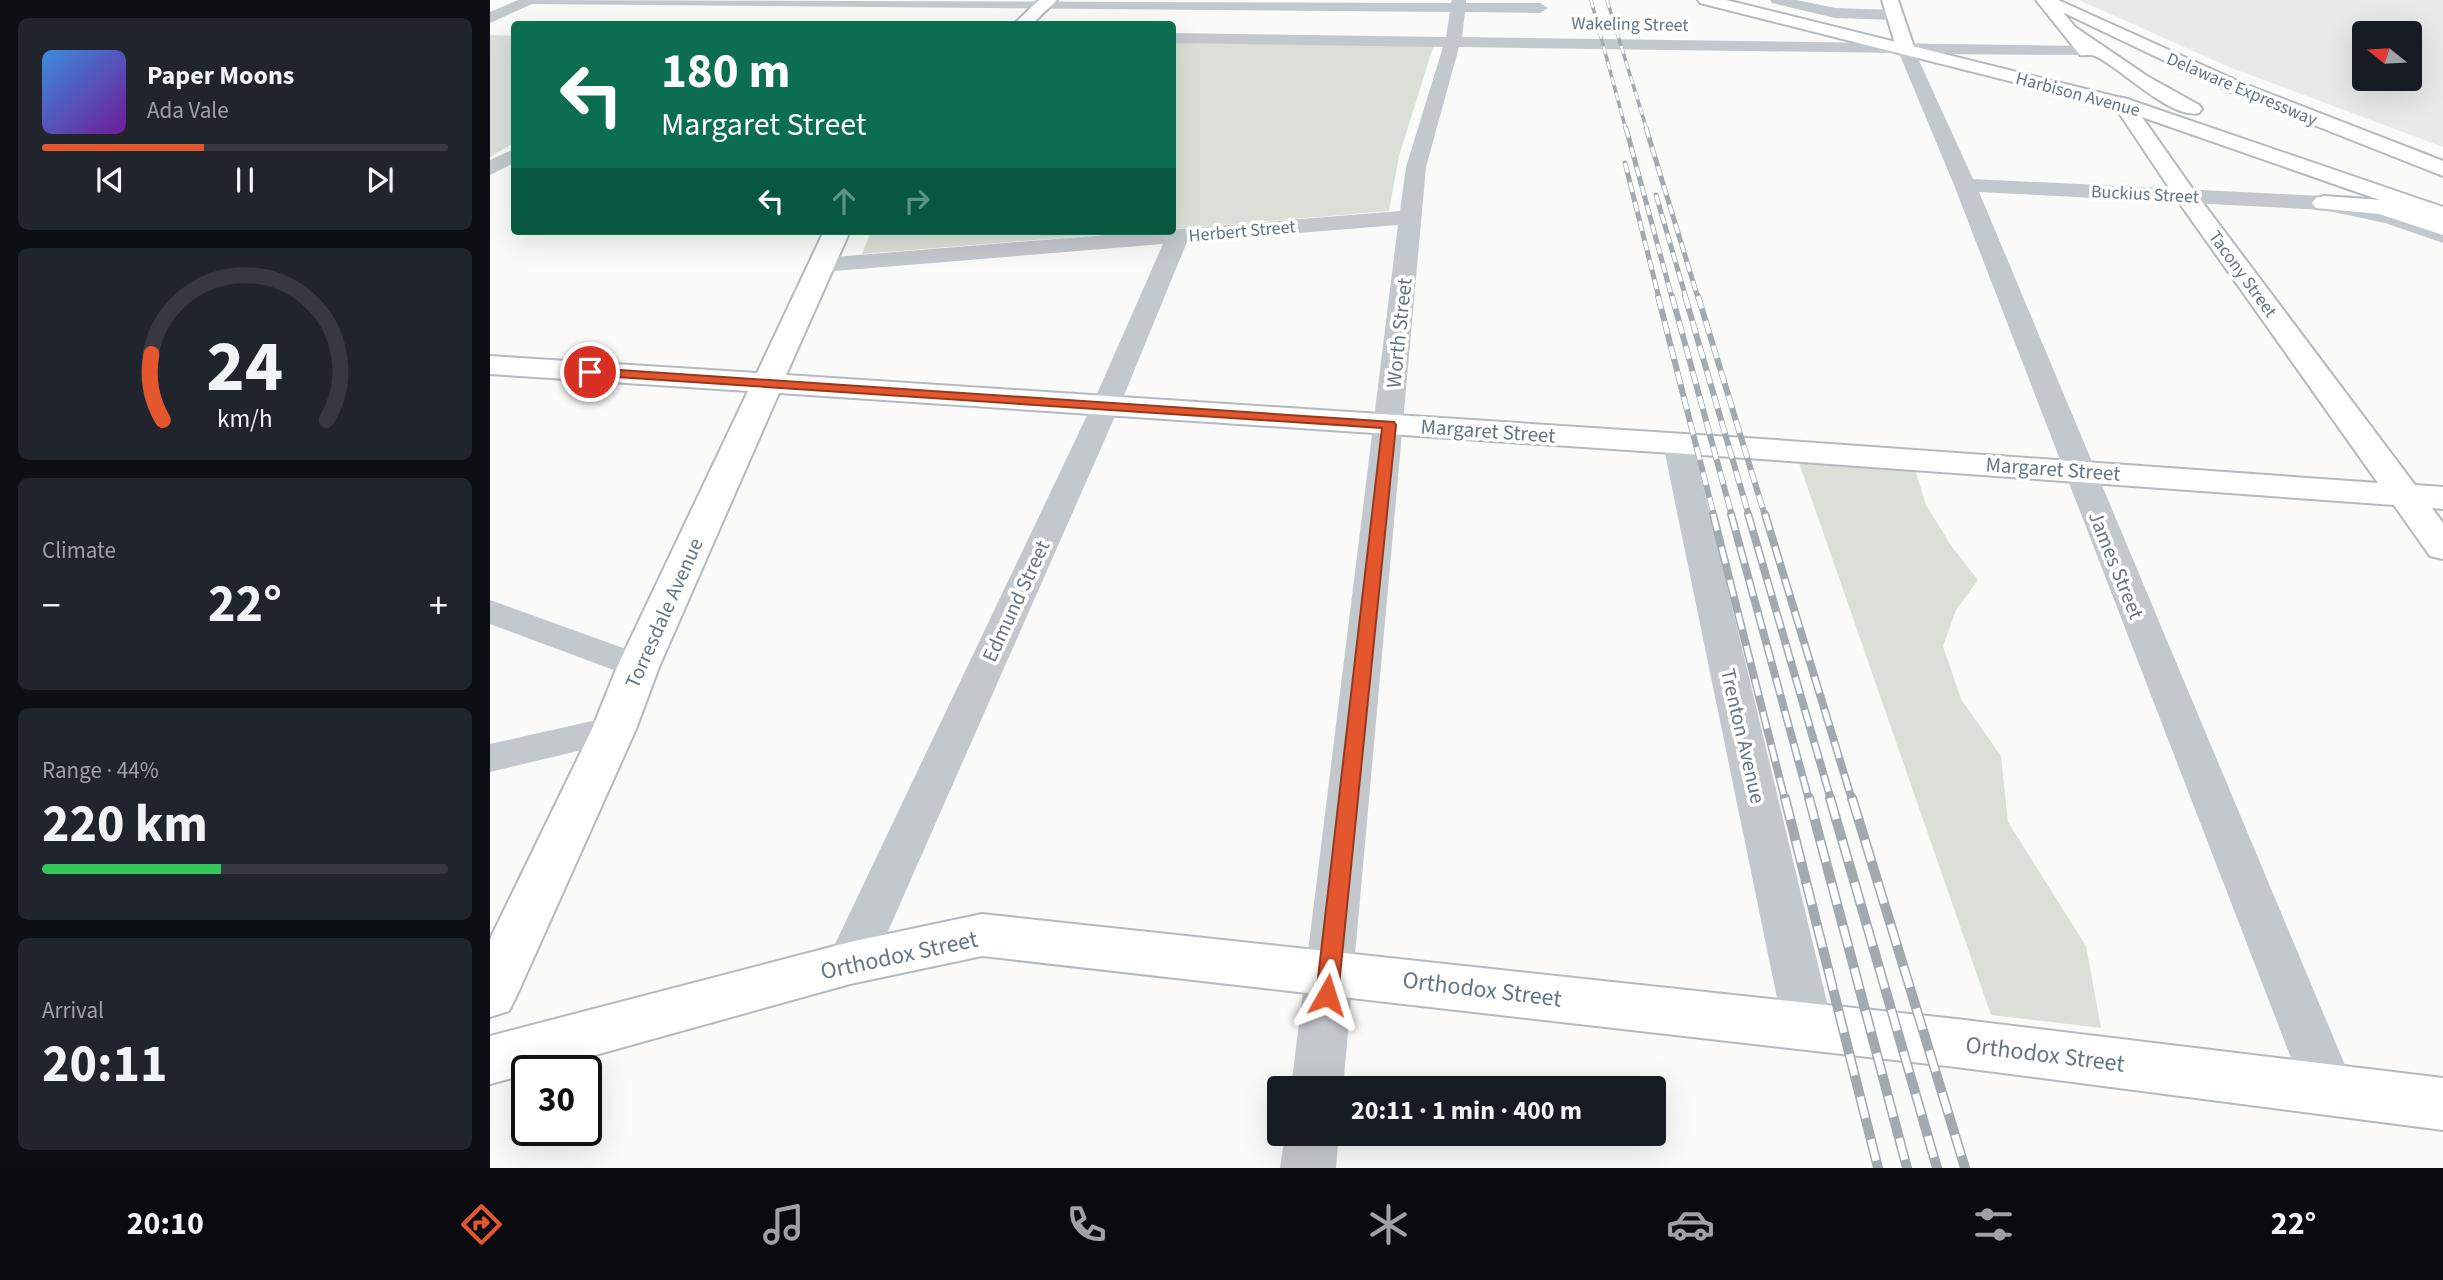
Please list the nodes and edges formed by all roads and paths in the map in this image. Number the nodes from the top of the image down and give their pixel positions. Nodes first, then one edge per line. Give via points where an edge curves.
1 (530, 0) edge
2 (1706, 0) edge
3 (1741, 0) edge
4 (1777, 0) edge
5 (2044, 0) edge
6 (2074, 0) edge
7 (782, 1) edge
8 (1047, 2) edge
9 (1458, 4) edge
10 (1892, 7) edge
11 (1540, 8) dead end
12 (490, 18) edge
13 (1300, 18) edge
14 (750, 19) dead end
15 (1025, 21) edge
16 (2072, 32) junction
17 (1176, 37) edge
18 (1453, 41) junction
19 (1904, 43) junction
20 (1936, 48) junction
21 (2086, 51) junction
22 (2119, 98) junction
23 (2229, 126) junction
24 (2443, 153) edge
25 (511, 157) edge
26 (490, 169) edge
27 (2443, 169) edge
28 (1965, 185) junction
29 (2381, 194) junction
30 (2186, 196) junction
31 (2443, 198) edge
32 (2324, 203) junction
33 (2443, 215) edge
34 (1410, 217) junction
35 (2443, 221) edge
36 (2443, 228) edge
37 (835, 235) edge
38 (1178, 236) junction
39 (2443, 236) edge
40 (821, 265) junction
41 (490, 365) edge
42 (769, 384) junction
43 (1106, 405) junction
44 (1389, 425) junction
45 (1678, 444) junction
46 (2078, 471) junction
47 (2404, 495) junction
48 (2443, 498) edge
49 (2443, 548) edge
50 (490, 611) edge
51 (638, 667) junction
52 (614, 729) junction
53 (490, 758) edge
54 (850, 963) junction
55 (1329, 972) junction
56 (490, 995) edge
57 (1808, 1027) junction
58 (490, 1059) edge
59 (1318, 1076) edge
60 (2329, 1089) junction
61 (2443, 1104) edge
62 (1311, 1146) edge
63 (1308, 1168) edge

1 - 7 street
1 - 12 street
2 - 19 main road, Harbison Avenue
3 - 19 main road, Harbison Avenue
4 - 10 street via 1835,13
5 - 16 main road, Tacony Street
5 - 27 main road, Delaware Expressway via 2176,62
6 - 24 main road, Delaware Expressway via 2211,62
7 - 8 street
7 - 14 street
8 - 13 street
8 - 15 main road
9 - 11 street
9 - 13 street
9 - 18 street, Worth Street
10 - 19 main road, James Street
13 - 17 street, Wakeling Street
13 - 18 street, Wakeling Street
16 - 21 main road, Tacony Street
16 - 23 main road via 2165,96
18 - 19 street, Wakeling Street
18 - 34 street, Worth Street via 1416,167
19 - 20 main road, Harbison Avenue
19 - 22 main road, Harbison Avenue
19 - 28 street, James Street
20 - 21 street
20 - 22 main road, Harbison Avenue
21 - 22 main road, Tacony Street
22 - 23 main road, Harbison Avenue
22 - 29 main road, Harbison Avenue
22 - 30 main road, Tacony Street
23 - 31 main road, Harbison Avenue
25 - 26 street
28 - 30 street, Buckius Street
28 - 46 street, James Street
29 - 33 main road, Harbison Avenue
29 - 35 main road
30 - 32 street, Buckius Street
30 - 47 main road, Tacony Street
32 - 36 main road via 2382,208
32 - 39 street, Buckius Street
34 - 38 street, Herbert Street
34 - 44 street, Worth Street
37 - 40 main road, Torresdale Avenue
38 - 40 street, Herbert Street
38 - 43 street, Edmund Street
40 - 42 main road, Torresdale Avenue
41 - 42 main road, Margaret Street
42 - 43 main road, Margaret Street
42 - 51 main road, Torresdale Avenue
43 - 44 main road, Margaret Street
43 - 54 street, Edmund Street
44 - 45 main road, Margaret Street
44 - 55 street, Worth Street
45 - 46 main road, Margaret Street
45 - 57 street, Trenton Avenue
46 - 47 main road, Margaret Street
46 - 60 street, James Street
47 - 48 main road, Margaret Street
47 - 49 main road, Tacony Street
50 - 51 street
51 - 52 main road, Torresdale Avenue
52 - 53 street
52 - 56 main road, Torresdale Avenue
54 - 55 main road, Orthodox Street via 982,934
54 - 58 main road, Orthodox Street
55 - 57 main road, Orthodox Street
55 - 59 street, Worth Street
57 - 60 main road, Orthodox Street
60 - 61 main road, Orthodox Street
62 - 63 street

